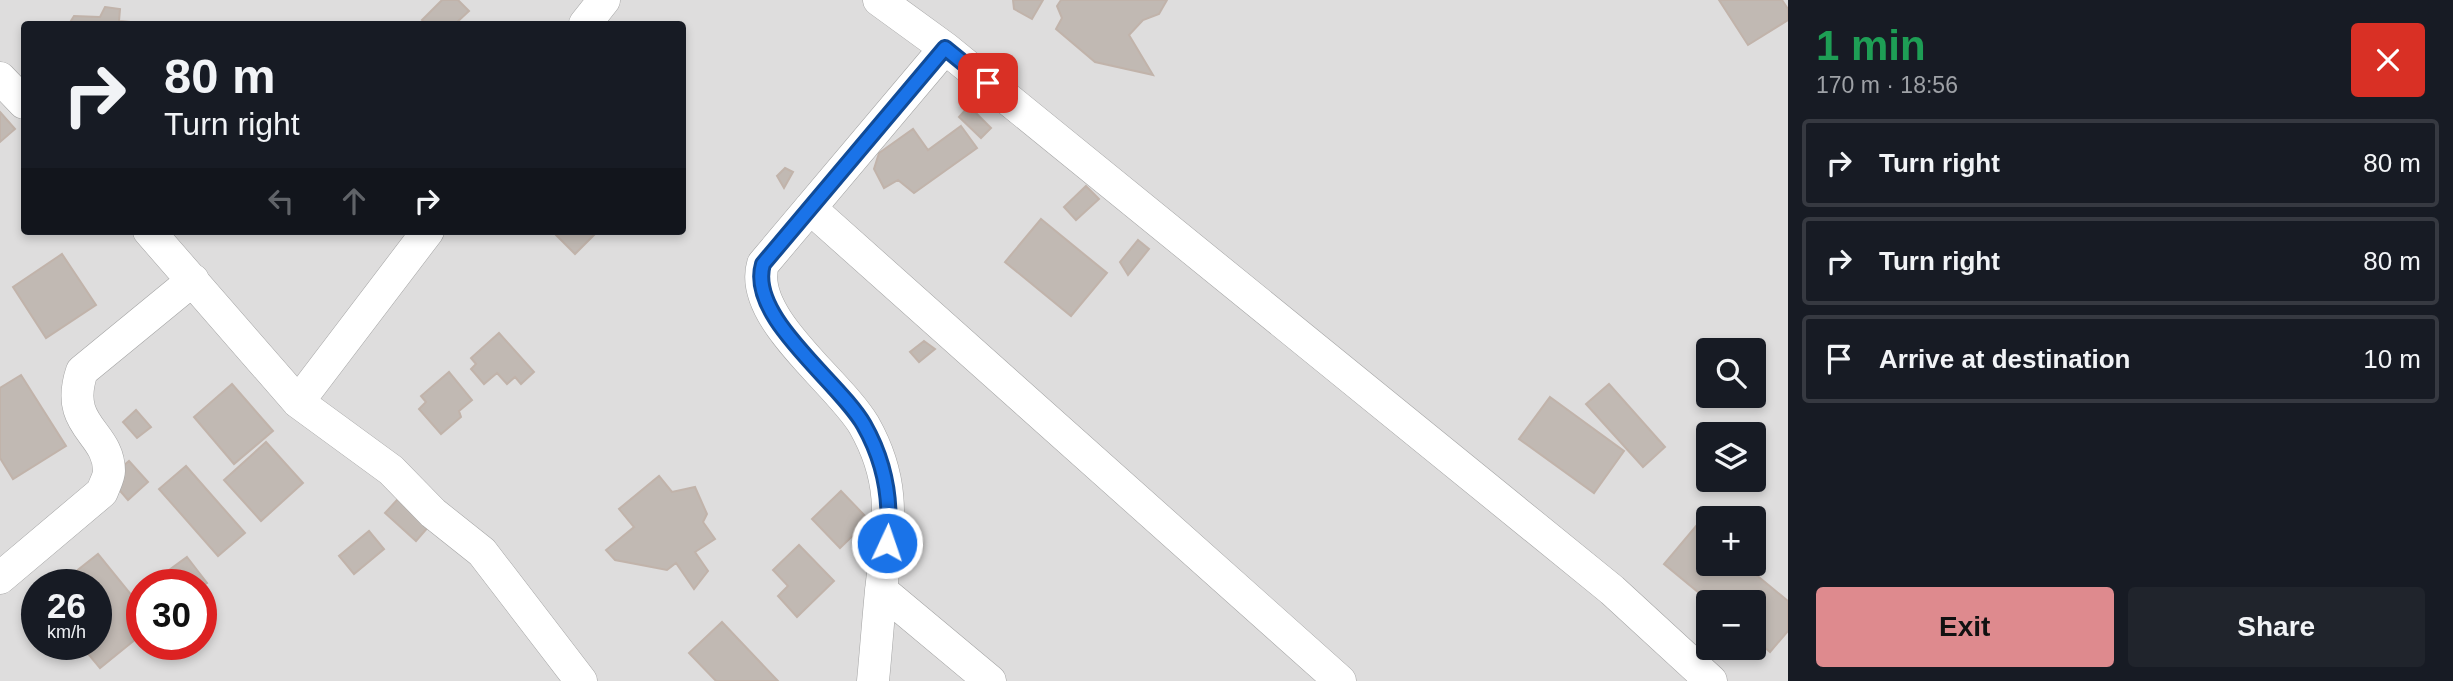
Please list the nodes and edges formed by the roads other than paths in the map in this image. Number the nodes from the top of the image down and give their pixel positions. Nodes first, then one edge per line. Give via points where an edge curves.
1 (604, 0) edge
2 (879, 0) edge
3 (587, 21) edge
4 (945, 48) junction
5 (0, 78) edge
6 (21, 100) edge
7 (810, 208) junction
8 (153, 235) edge
9 (425, 235) edge
10 (193, 281) junction
11 (298, 402) junction
12 (0, 578) edge
13 (881, 590) junction
14 (581, 681) edge
15 (873, 681) edge
16 (990, 681) edge
17 (1340, 681) edge
18 (1711, 681) edge

1 - 3 street
2 - 4 street
4 - 7 street
4 - 18 street via 1612,590
5 - 6 street
7 - 13 street via 763,264 759,278 769,309 864,425 885,475 890,520
7 - 17 street
8 - 10 street
9 - 11 street
10 - 11 street
10 - 12 street via 82,371 76,406 109,471 102,492
11 - 14 street via 391,470 433,513 482,552
13 - 15 street
13 - 16 street

